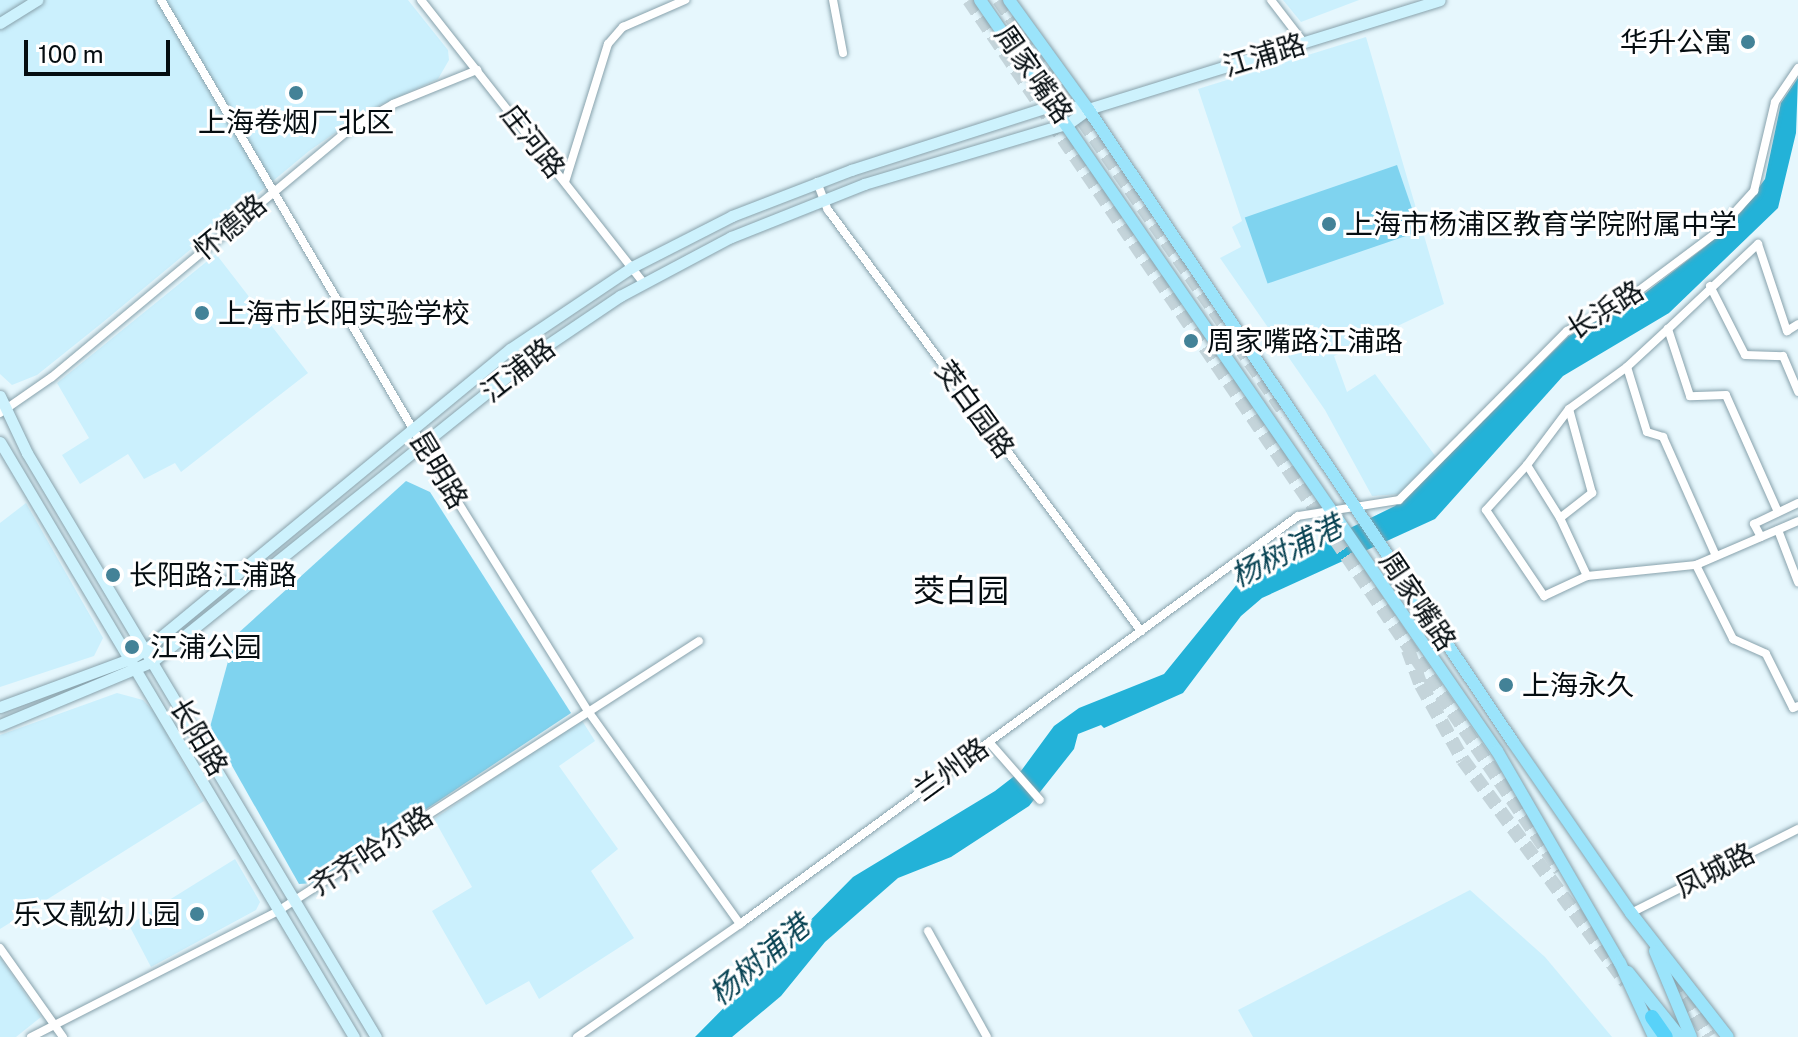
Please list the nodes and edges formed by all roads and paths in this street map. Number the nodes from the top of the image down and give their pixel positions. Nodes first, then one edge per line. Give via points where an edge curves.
1 (37, 0) edge
2 (161, 0) edge
3 (421, 0) edge
4 (685, 0) edge
5 (833, 0) edge
6 (980, 0) edge
7 (1009, 0) edge
8 (1271, 0) edge
9 (1440, 0) edge
10 (0, 23) edge
11 (1304, 43) junction
12 (843, 53) dead end
13 (1798, 68) edge
14 (477, 70) junction
15 (1057, 104) junction
16 (1088, 109) junction
17 (1069, 123) junction
18 (565, 182) junction
19 (817, 182) junction
20 (275, 189) junction
21 (823, 198) junction
22 (632, 267) junction
23 (644, 283) junction
24 (1710, 286) junction
25 (1798, 324) edge
26 (1668, 329) junction
27 (1627, 367) junction
28 (1798, 392) edge
29 (0, 396) edge
30 (1569, 409) junction
31 (3, 411) edge
32 (414, 429) junction
33 (0, 442) edge
34 (423, 446) junction
35 (1527, 465) junction
36 (1798, 503) edge
37 (1328, 510) junction
38 (1778, 512) junction
39 (1361, 514) junction
40 (1560, 518) junction
41 (1798, 521) edge
42 (1778, 530) junction
43 (1761, 537) junction
44 (1716, 556) junction
45 (1696, 565) junction
46 (1587, 576) junction
47 (1798, 582) edge
48 (1141, 631) junction
49 (699, 641) dead end
50 (146, 649) junction
51 (130, 659) junction
52 (153, 661) junction
53 (136, 672) junction
54 (1798, 706) edge
55 (0, 707) edge
56 (588, 711) junction
57 (0, 725) edge
58 (989, 742) junction
59 (1040, 800) dead end
60 (1798, 829) edge
61 (296, 900) junction
62 (278, 911) junction
63 (1631, 913) junction
64 (740, 924) junction
65 (928, 931) dead end
66 (1649, 936) junction
67 (0, 948) edge
68 (1620, 963) junction
69 (1652, 1017) dead end
70 (54, 1022) junction
71 (31, 1037) edge
72 (63, 1037) edge
73 (354, 1037) edge
74 (376, 1037) edge
75 (577, 1037) edge
76 (987, 1037) edge
77 (1654, 1037) edge
78 (1666, 1037) edge
79 (1680, 1037) edge
80 (1691, 1037) edge
81 (1728, 1037) edge

1 - 10 main road
2 - 20 street, 昆明路
3 - 14 street, 庄河路
4 - 18 street via 623,27 608,44
5 - 12 street
6 - 15 main road, 周家嘴路
7 - 16 main road, 周家嘴路
8 - 11 street
9 - 11 main road, 江浦路
11 - 16 main road, 江浦路
13 - 39 street, 长浜路 via 1775,102 1754,191 1716,233 1621,304 1567,331 1399,500
14 - 18 street, 庄河路
14 - 20 street, 怀德路 via 375,114
15 - 16 main road, 江浦路
15 - 17 main road, 周家嘴路
15 - 19 main road, 江浦路
16 - 17 main road, 江浦路
16 - 39 main road, 周家嘴路
17 - 21 main road, 江浦路
17 - 37 main road, 周家嘴路
18 - 22 street, 庄河路
19 - 21 street, 茭白园路
19 - 22 main road, 江浦路 via 732,216
20 - 31 street, 怀德路 via 52,377
20 - 32 street, 昆明路
21 - 23 main road, 江浦路 via 731,237
21 - 48 street, 茭白园路
22 - 23 street, 庄河路
22 - 32 main road, 江浦路 via 510,349
23 - 34 main road, 江浦路 via 540,350
24 - 25 street via 1758,244 1787,331
24 - 26 street
24 - 28 street via 1745,355 1783,356
26 - 27 street
26 - 38 street via 1690,396 1726,395
27 - 30 street
27 - 44 street via 1647,432 1663,437
29 - 31 main road, 长阳路
30 - 35 street
30 - 40 street via 1592,493
31 - 50 main road, 长阳路
32 - 34 street, 昆明路
32 - 50 main road, 江浦路
33 - 51 main road, 长阳路
34 - 52 main road, 江浦路
34 - 56 street, 昆明路
35 - 40 street
35 - 46 street via 1486,510 1544,596
36 - 38 street
37 - 39 street, 长浜路
37 - 48 street, 兰州路 via 1298,516
37 - 68 main road, 周家嘴路 via 1497,751
38 - 43 street via 1754,524
39 - 63 main road, 周家嘴路
40 - 46 street
41 - 42 street
42 - 43 street
42 - 47 street
43 - 44 street
44 - 45 street
45 - 46 street
45 - 54 street via 1733,639 1766,654 1793,708
48 - 58 street, 兰州路
49 - 56 street, 齐齐哈尔路
50 - 51 main road, 江浦路
50 - 52 main road, 长阳路
51 - 53 main road, 长阳路
51 - 55 main road, 江浦路
52 - 53 main road, 江浦路
52 - 61 main road, 长阳路
53 - 57 main road, 江浦路
53 - 62 main road, 长阳路
56 - 61 street, 齐齐哈尔路
56 - 64 street, 昆明路
58 - 59 street
58 - 64 street, 兰州路
60 - 63 street, 凤城路
61 - 62 street, 齐齐哈尔路
61 - 74 main road, 长阳路
62 - 70 street, 齐齐哈尔路
62 - 73 main road, 长阳路
63 - 66 main road, 周家嘴路
64 - 75 street, 兰州路
65 - 76 street
66 - 80 main road
66 - 81 main road, 周家嘴路
67 - 70 street
68 - 77 main road, 周家嘴路
68 - 79 main road
69 - 78 highway
70 - 71 street, 齐齐哈尔路
70 - 72 street

